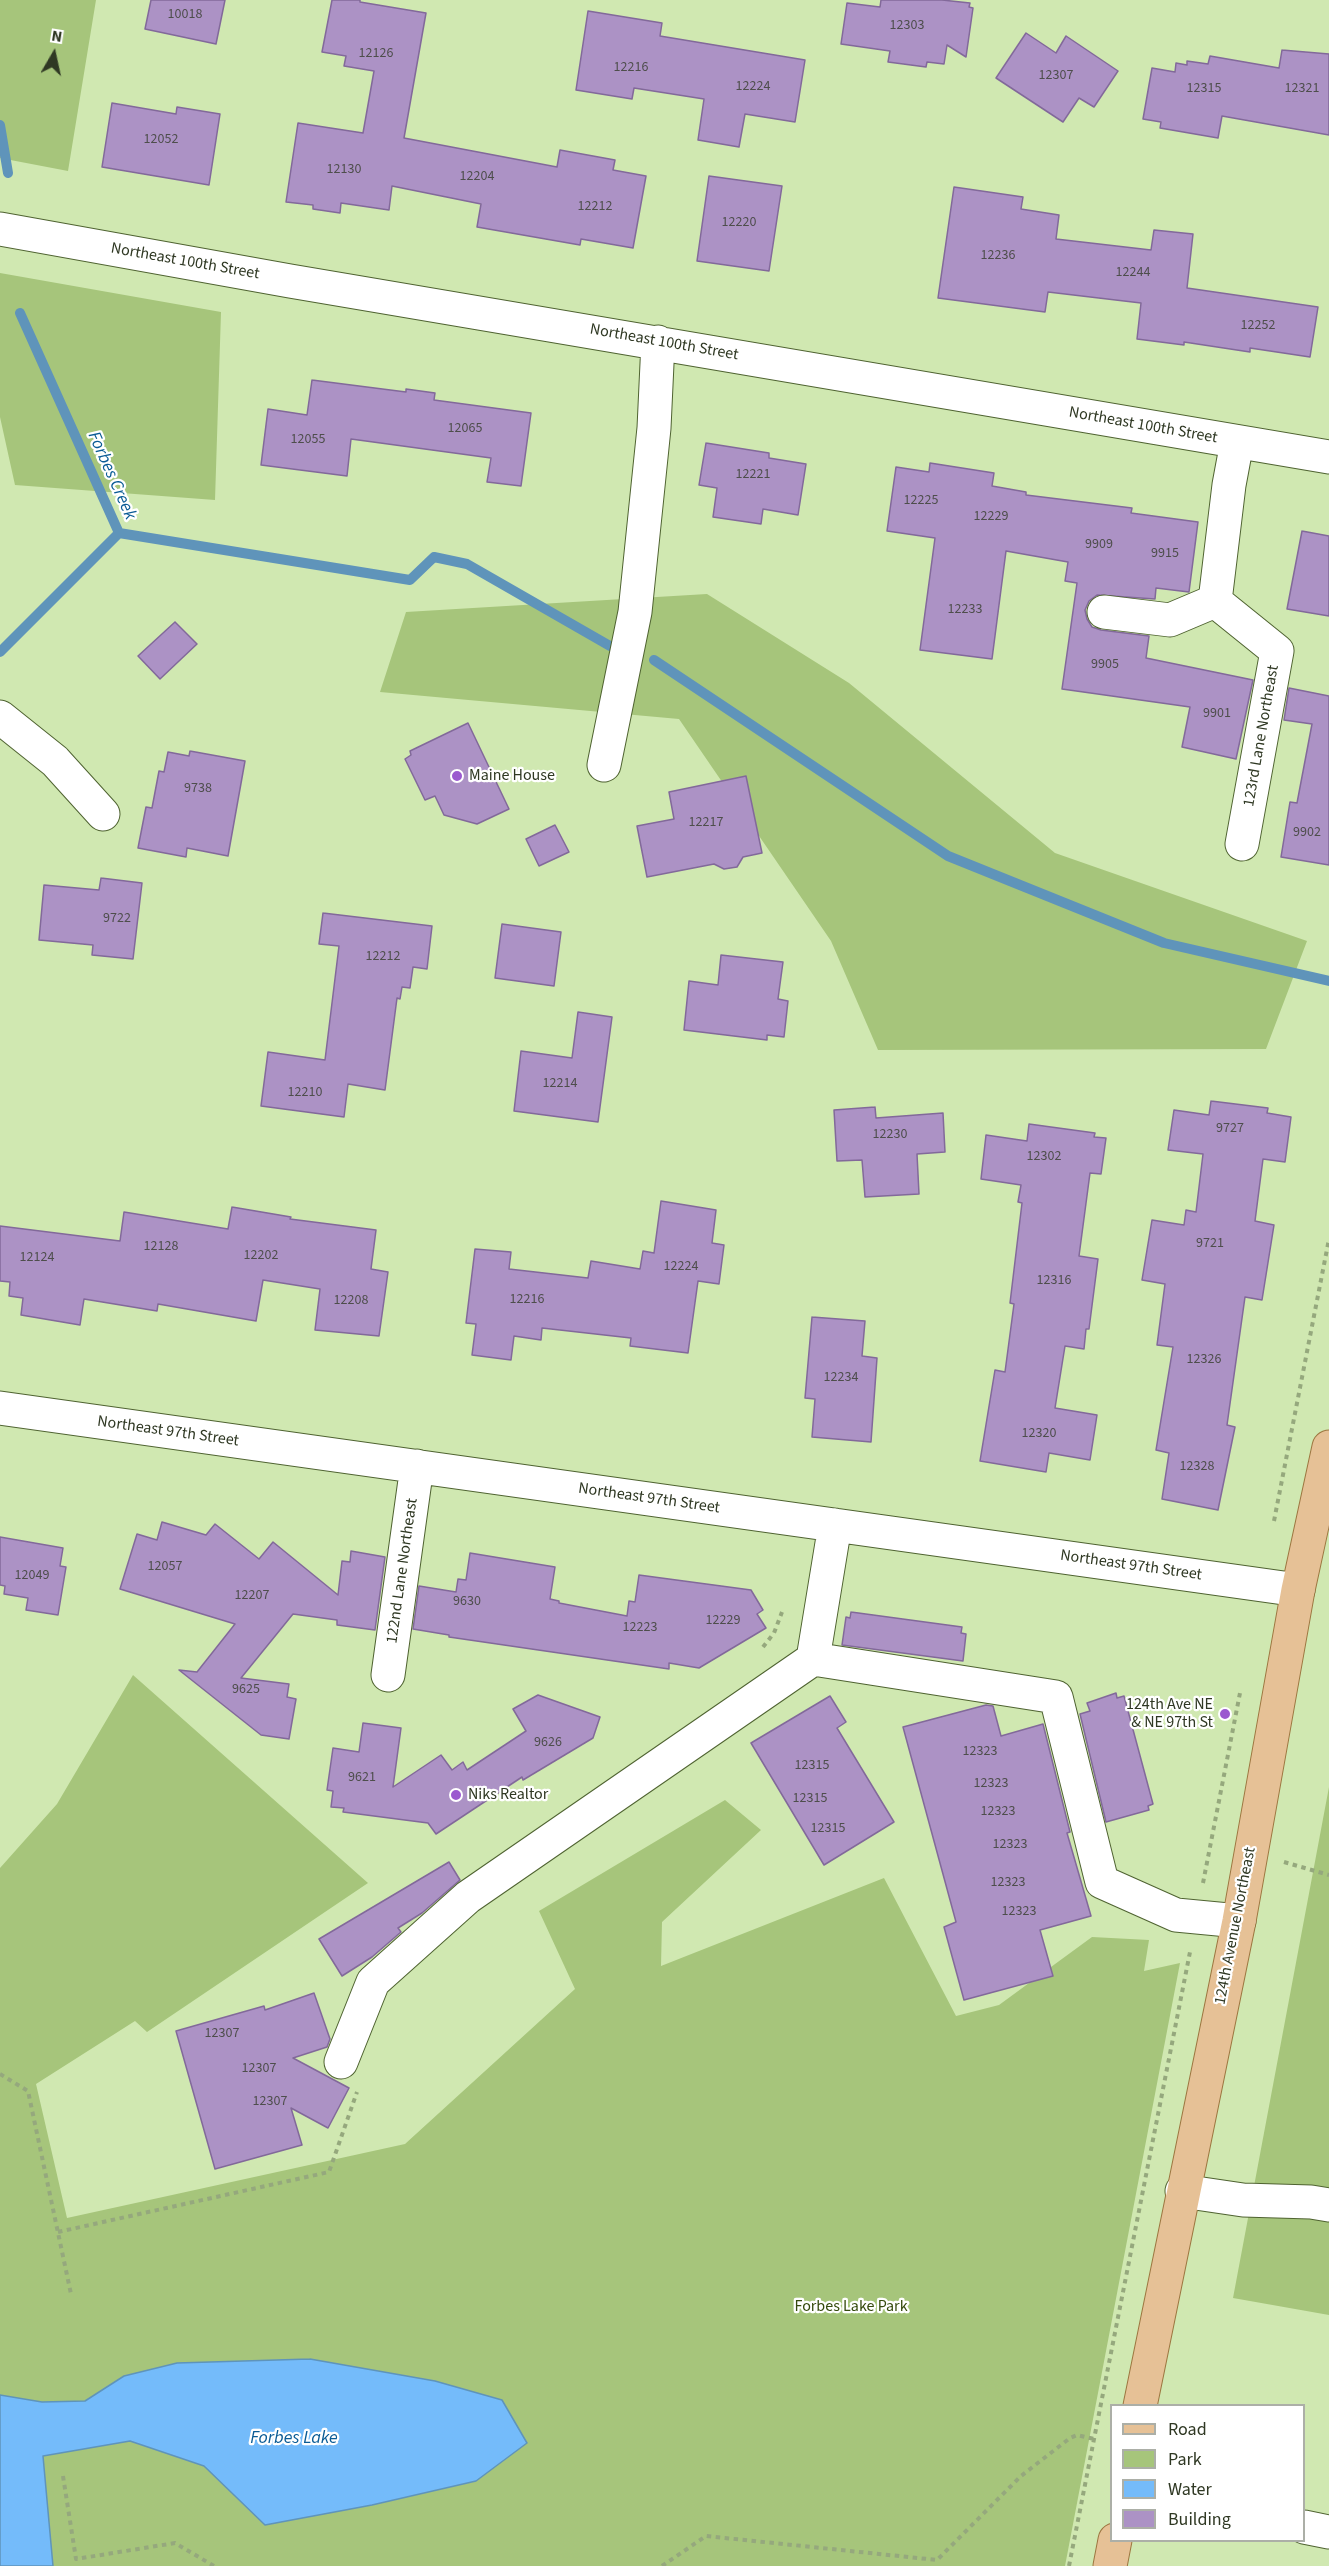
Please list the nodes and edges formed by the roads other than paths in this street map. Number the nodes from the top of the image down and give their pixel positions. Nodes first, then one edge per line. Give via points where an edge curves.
1 (0, 229) edge
2 (658, 342) junction
3 (1237, 442) junction
4 (1329, 457) edge
5 (1215, 601) junction
6 (1104, 612) dead end
7 (0, 717) edge
8 (604, 765) dead end
9 (103, 814) dead end
10 (1242, 844) dead end
11 (0, 1408) edge
12 (1329, 1446) edge
13 (417, 1467) junction
14 (835, 1525) junction
15 (1298, 1590) junction
16 (813, 1659) junction
17 (388, 1675) dead end
18 (1239, 1921) junction
19 (340, 2062) road end
20 (1182, 2191) junction
21 (1329, 2205) edge
22 (1140, 2404) edge
23 (1305, 2528) edge
24 (1329, 2532) edge
25 (1115, 2542) edge
26 (1110, 2566) edge

1 - 2 street, Northeast 100th Street
2 - 3 street, Northeast 100th Street
2 - 8 street via 654,428 635,612
3 - 4 street, Northeast 100th Street
3 - 5 street
5 - 6 street via 1170,620
5 - 10 street, 123rd Lane Northeast via 1277,651
7 - 9 street via 55,761
11 - 13 street, Northeast 97th Street
12 - 15 main road, 124th Avenue Northeast
13 - 14 street, Northeast 97th Street
13 - 17 street, 122nd Lane Northeast
14 - 15 street, Northeast 97th Street
14 - 16 street
15 - 18 main road, 124th Avenue Northeast
16 - 18 street via 1056,1697 1102,1882 1176,1915
16 - 19 street via 468,1897 374,1982
18 - 20 main road, 124th Avenue Northeast
20 - 21 street via 1243,2200
20 - 22 main road, 124th Avenue Northeast
23 - 24 street
25 - 26 main road

